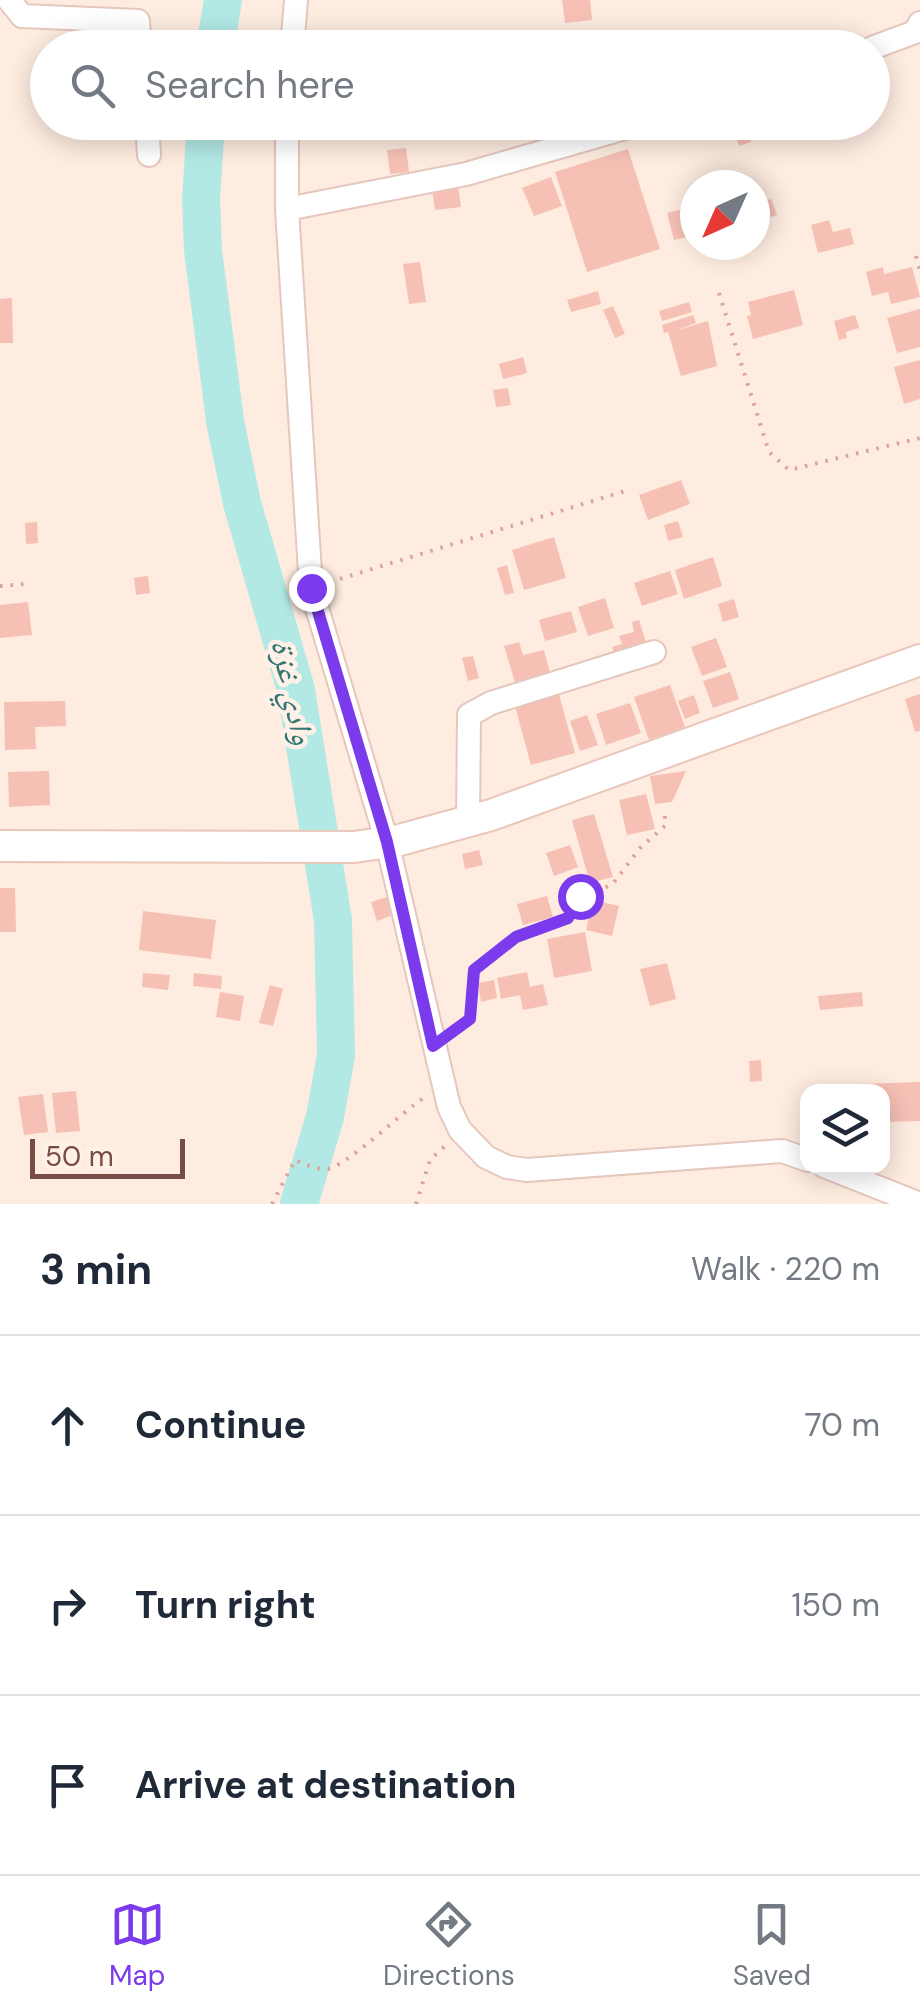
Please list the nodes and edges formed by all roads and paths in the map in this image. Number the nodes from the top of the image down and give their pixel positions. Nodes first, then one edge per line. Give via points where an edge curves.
1 (9, 0) edge
2 (296, 0) edge
3 (920, 23) edge
4 (139, 30) edge
5 (294, 30) edge
6 (890, 41) edge
7 (149, 140) edge
8 (287, 140) edge
9 (584, 140) edge
10 (150, 155) dead end
11 (287, 209) junction
12 (916, 256) dead end
13 (920, 271) edge
14 (719, 293) dead end
15 (920, 438) edge
16 (625, 491) dead end
17 (24, 584) dead end
18 (0, 586) edge
19 (311, 588) junction
20 (654, 652) dead end
21 (920, 660) edge
22 (664, 810) dead end
23 (468, 821) junction
24 (387, 842) junction
25 (0, 846) edge
26 (433, 1046) junction
27 (442, 1086) junction
28 (460, 1130) junction
29 (800, 1157) edge
30 (837, 1174) edge
31 (870, 1195) edge
32 (272, 1204) edge
33 (416, 1204) edge
34 (920, 1204) edge

1 - 4 street via 22,16 138,20
2 - 5 street
3 - 6 street via 915,32
7 - 10 street
8 - 11 street
9 - 11 street via 466,174
11 - 19 street
12 - 13 path
14 - 15 path via 769,452 789,470
16 - 19 path
17 - 18 path
19 - 24 street
20 - 23 street via 469,715
21 - 23 street
22 - 26 path via 666,825 612,885 580,896 568,918 516,937 474,970 470,1019
23 - 24 street
24 - 25 street
24 - 26 street
26 - 27 street
27 - 28 street
27 - 32 path via 342,1164 321,1169 295,1160
28 - 29 street via 497,1164 528,1170 782,1151
28 - 33 path via 430,1160
30 - 31 street
31 - 34 street

